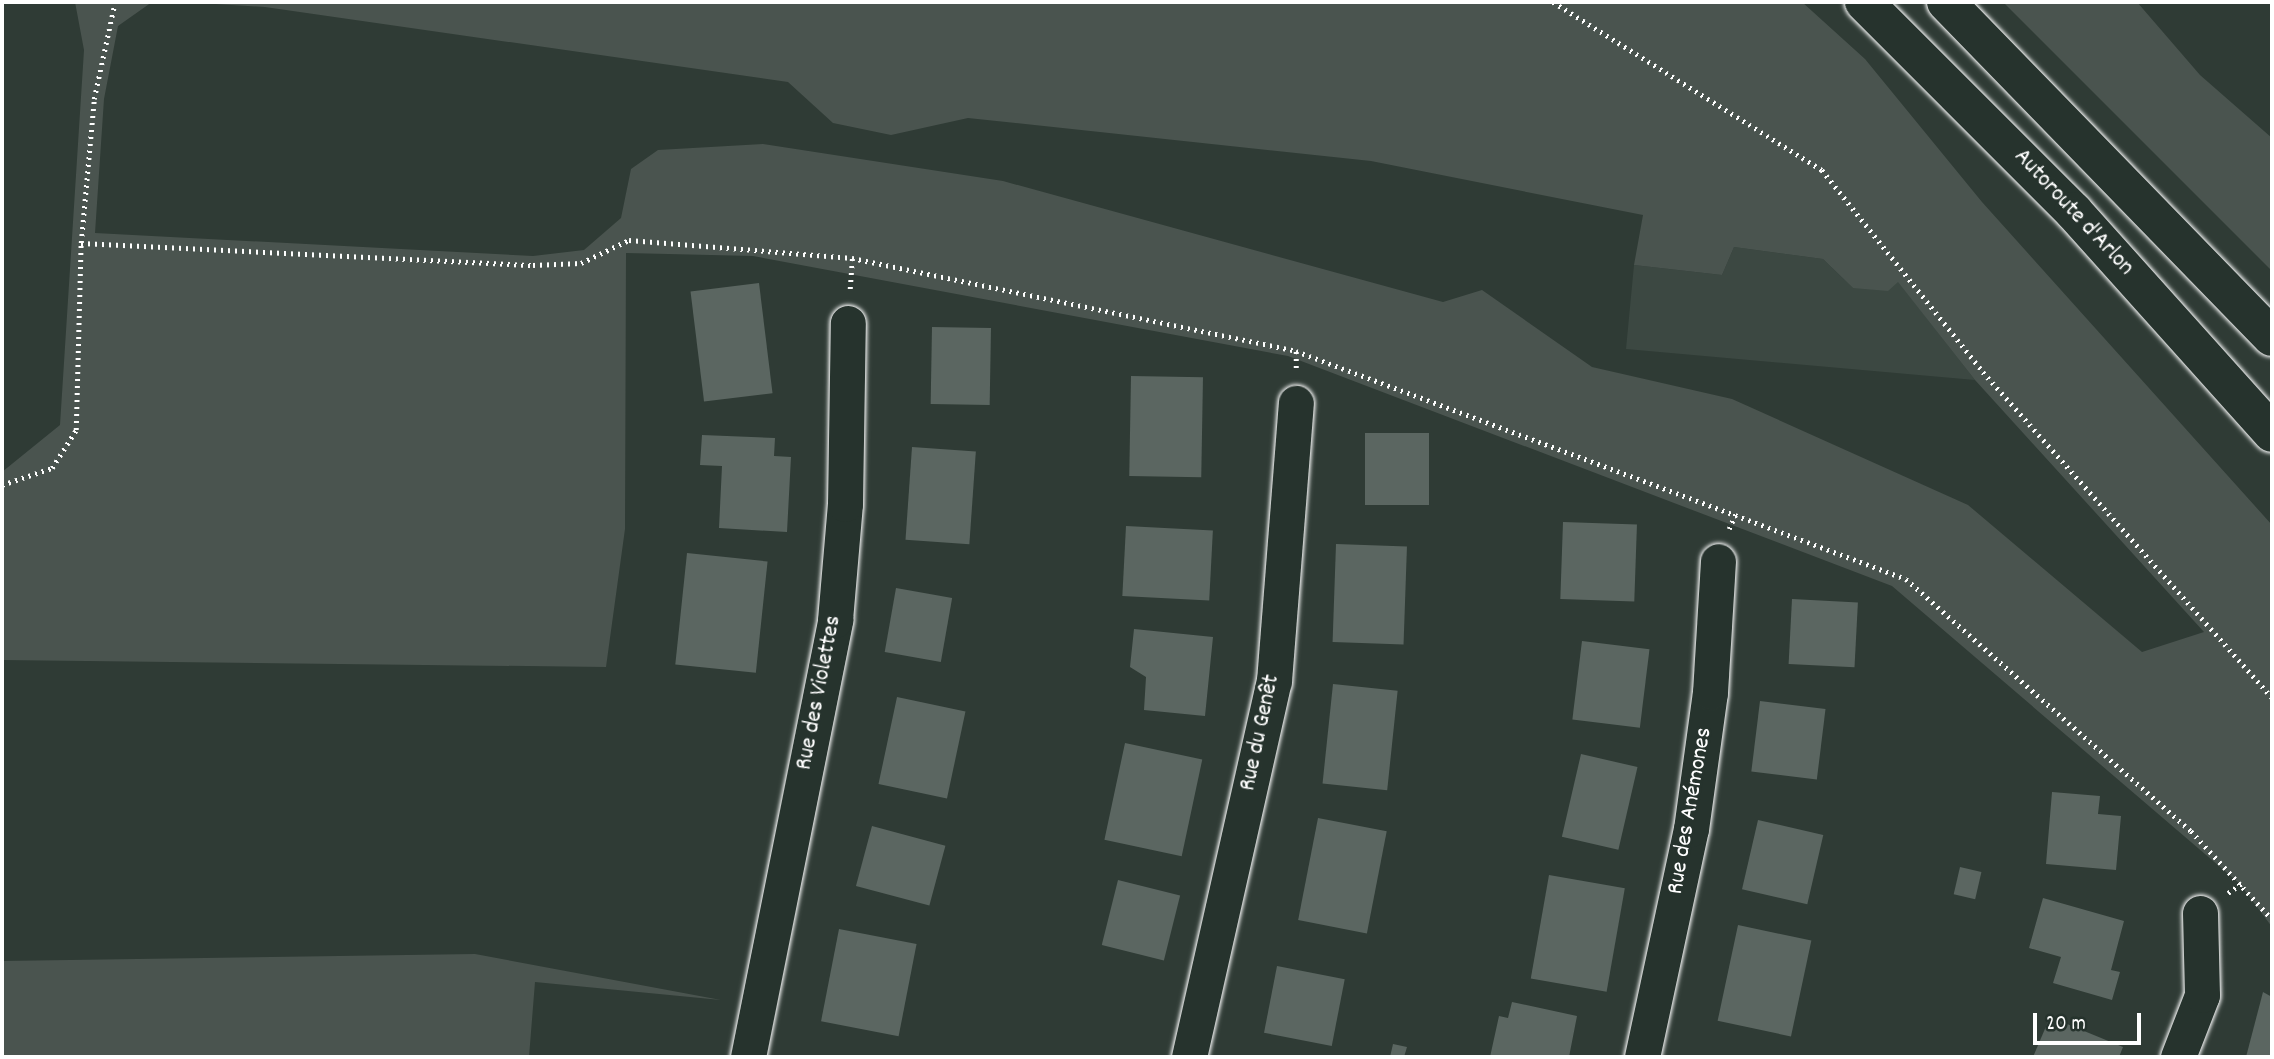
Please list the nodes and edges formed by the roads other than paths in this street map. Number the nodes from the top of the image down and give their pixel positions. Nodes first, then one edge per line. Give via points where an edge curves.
1 (1864, 2) edge
2 (1946, 2) edge
3 (848, 323) dead end
4 (2272, 338) edge
5 (1296, 403) dead end
6 (2272, 433) edge
7 (1718, 561) dead end
8 (2200, 913) dead end
9 (748, 1057) edge
10 (1189, 1057) edge
11 (1642, 1057) edge
12 (2178, 1057) edge

1 - 6 highway, Autoroute d'Arlon via 2073,211
2 - 4 highway
3 - 9 street, Rue des Violettes via 845,504 835,620
5 - 10 street, Rue du Genêt via 1274,681
7 - 11 street, Rue des Anémones via 1710,692 1691,829
8 - 12 street via 2202,995

